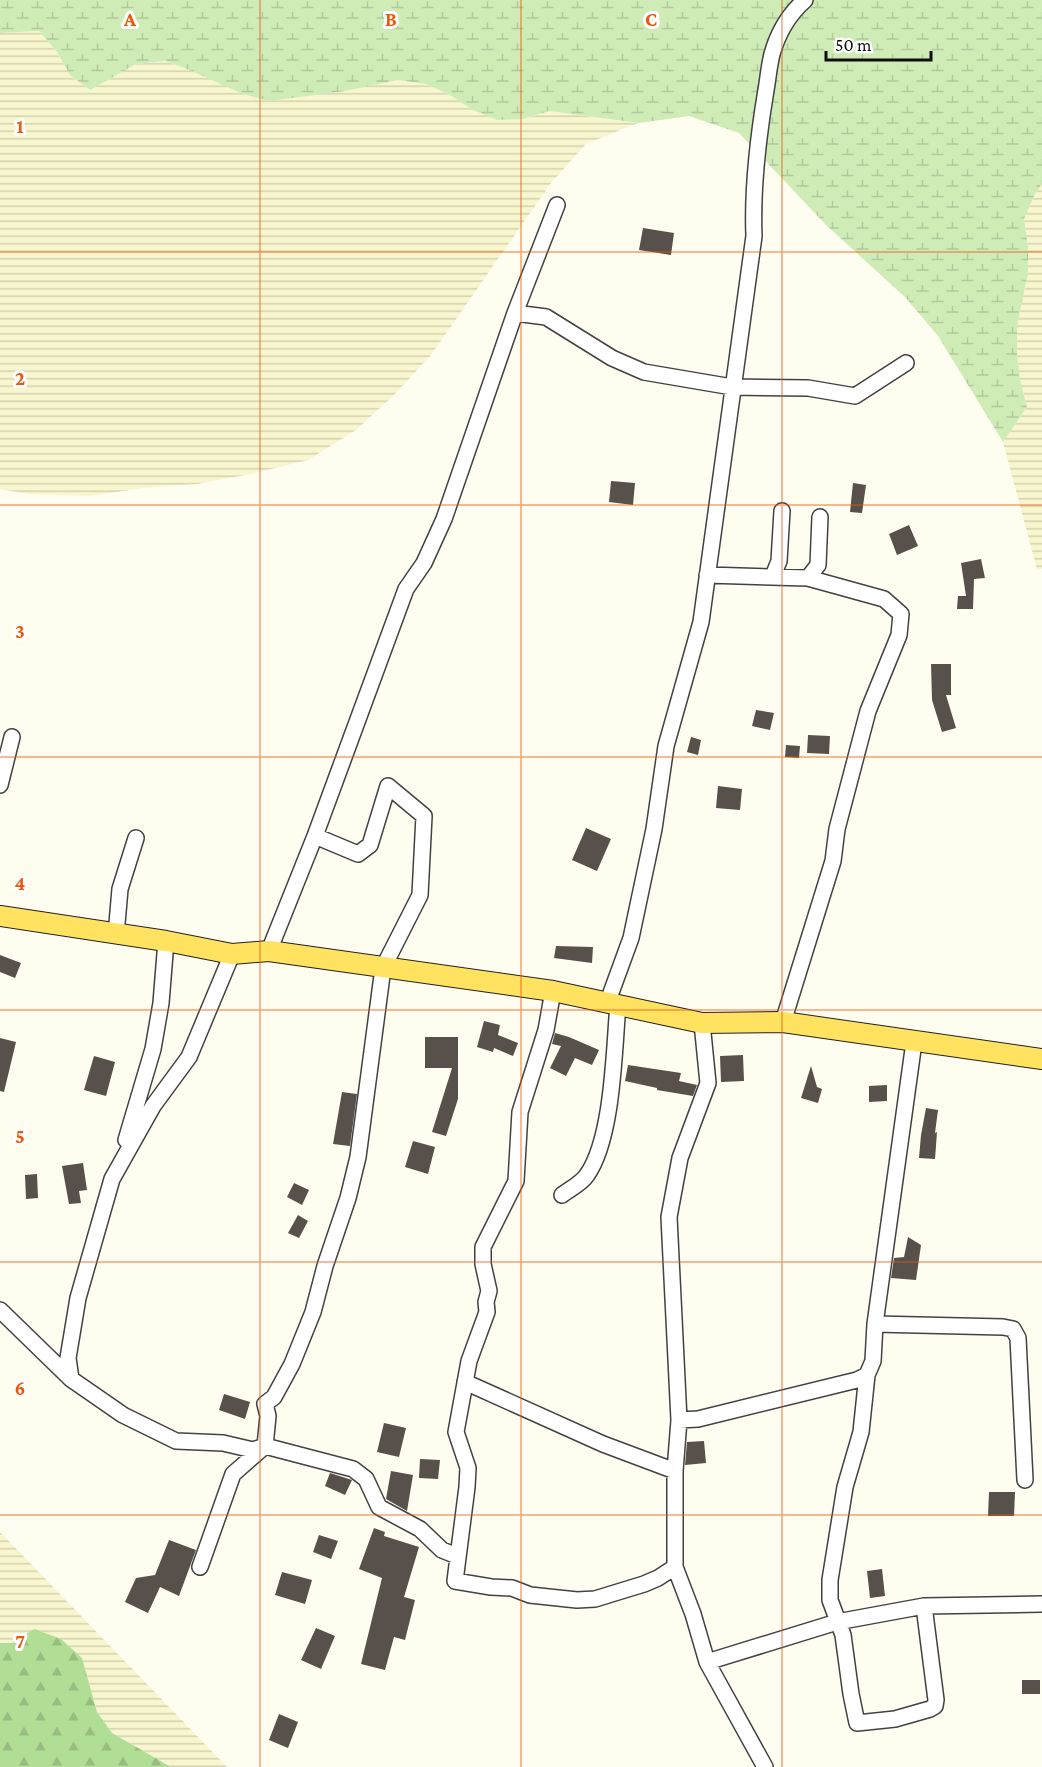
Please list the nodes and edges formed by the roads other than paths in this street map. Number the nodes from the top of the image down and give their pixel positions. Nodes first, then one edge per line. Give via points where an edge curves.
1 (805, 0) edge
2 (557, 205) dead end
3 (515, 313) junction
4 (906, 363) dead end
5 (732, 387) junction
6 (782, 511) dead end
7 (820, 517) dead end
8 (707, 575) junction
9 (774, 576) junction
10 (808, 578) junction
11 (12, 737) dead end
12 (0, 784) edge
13 (315, 836) junction
14 (136, 838) dead end
15 (0, 916) edge
16 (116, 935) junction
17 (166, 941) junction
18 (269, 951) junction
19 (232, 954) junction
20 (383, 968) junction
21 (553, 991) junction
22 (613, 1003) junction
23 (783, 1022) junction
24 (702, 1023) junction
25 (914, 1042) junction
26 (1042, 1059) edge
27 (112, 1179) junction
28 (562, 1195) dead end
29 (0, 1310) edge
30 (875, 1324) junction
31 (867, 1374) junction
32 (71, 1379) junction
33 (465, 1382) junction
34 (679, 1420) junction
35 (265, 1446) junction
36 (675, 1471) junction
37 (1025, 1480) dead end
38 (457, 1556) junction
39 (200, 1567) dead end
40 (675, 1567) junction
41 (1042, 1604) edge
42 (924, 1606) junction
43 (837, 1622) junction
44 (707, 1662) junction
45 (765, 1767) edge

1 - 5 street via 792,11 772,54 761,118 754,237
2 - 3 street
3 - 5 street via 546,317 612,358 644,372
3 - 13 street via 444,519 424,563 406,589
4 - 5 street via 855,396 808,388
5 - 8 street
6 - 9 street via 779,561
7 - 10 street via 818,565
8 - 9 street
8 - 22 street via 701,622 666,747 654,829
9 - 10 street
10 - 23 street via 884,599 901,614 899,635 868,711 837,829 833,861
11 - 12 street
13 - 18 street
13 - 20 street via 358,854 370,845 388,786 424,816 420,895
14 - 16 street via 120,889
15 - 16 main road
16 - 17 main road
17 - 19 main road
17 - 27 street via 153,1049
18 - 19 main road
18 - 20 main road
19 - 27 street via 189,1057 153,1106
20 - 21 main road
20 - 35 street via 358,1157 348,1198 314,1311 292,1364 274,1397 265,1404
21 - 22 main road
21 - 33 street via 546,1030 520,1112 516,1181 483,1247 489,1291 487,1312
22 - 24 main road
22 - 28 street via 608,1117 600,1148 587,1176
23 - 24 main road
23 - 25 main road
24 - 34 street via 708,1083 681,1158 669,1217
25 - 26 main road
25 - 30 street
27 - 32 street via 78,1298 68,1358
29 - 32 street
30 - 31 street via 873,1361
30 - 37 street via 1013,1329 1018,1338
31 - 34 street via 793,1396
31 - 43 street via 861,1432 845,1486 830,1580 830,1600
32 - 35 street via 123,1415 176,1441 223,1443 253,1450
33 - 36 street via 603,1444
33 - 38 street via 456,1432 468,1468
34 - 36 street
35 - 38 street via 353,1469 366,1479 379,1507 420,1529 442,1550
35 - 39 street via 233,1474
36 - 40 street
38 - 40 street via 455,1581 577,1600 595,1599 644,1584
40 - 44 street
41 - 42 street
42 - 43 street
42 - 43 street via 935,1706 895,1719 857,1723 843,1635
43 - 44 street
44 - 45 street

